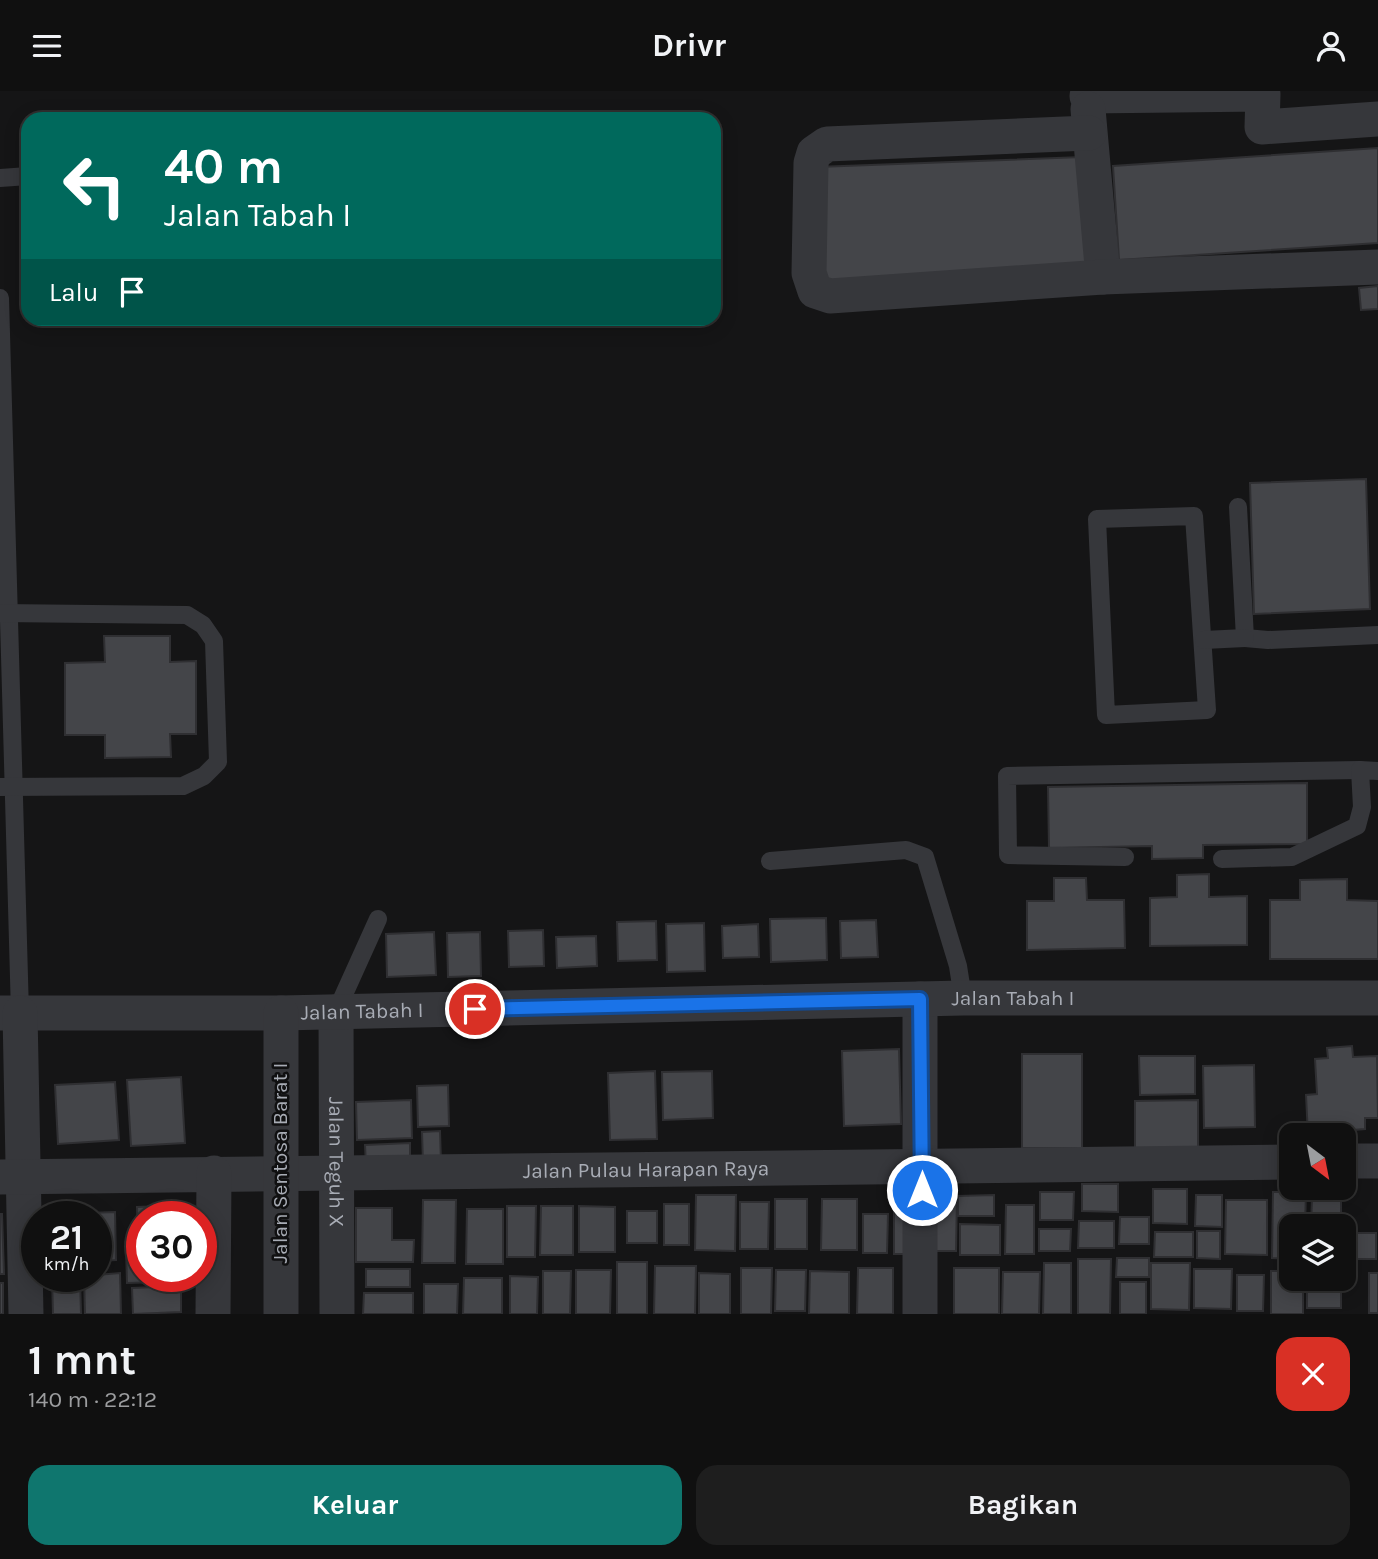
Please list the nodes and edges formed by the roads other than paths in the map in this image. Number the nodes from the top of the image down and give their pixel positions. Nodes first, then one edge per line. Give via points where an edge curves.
1 (1087, 94) edge
2 (1378, 119) edge
3 (1089, 133) junction
4 (21, 176) edge
5 (0, 178) edge
6 (1378, 267) edge
7 (1103, 277) junction
8 (0, 298) edge
9 (1238, 507) dead end
10 (4, 613) edge
11 (1378, 635) edge
12 (1245, 638) junction
13 (1203, 640) junction
14 (1360, 770) junction
15 (1378, 771) edge
16 (7, 787) edge
17 (1125, 857) dead end
18 (1222, 859) dead end
19 (770, 861) dead end
20 (378, 919) dead end
21 (963, 998) junction
22 (1378, 998) edge
23 (920, 999) junction
24 (336, 1012) junction
25 (10, 1013) edge
26 (281, 1013) junction
27 (1279, 1161) edge
28 (1356, 1161) edge
29 (1378, 1161) edge
30 (922, 1165) junction
31 (214, 1173) junction
32 (279, 1174) junction
33 (335, 1174) junction
34 (12, 1176) edge
35 (26, 1314) edge
36 (213, 1314) edge
37 (281, 1314) edge
38 (337, 1314) edge
39 (920, 1314) edge

1 - 2 street via 1263,94 1262,127
1 - 3 street
3 - 7 street
3 - 7 street via 827,143 814,153 811,163 809,272 815,291 830,296
4 - 5 lane
6 - 7 street
8 - 10 lane
9 - 12 lane
10 - 16 lane
10 - 16 lane via 187,615 203,625 214,641 218,762 204,776 183,786
11 - 12 lane
12 - 13 lane
13 - 13 lane via 1207,710 1106,715 1097,519 1195,516
14 - 15 lane
14 - 17 lane via 1007,776 1008,855
14 - 18 lane via 1362,807 1357,826 1292,857
16 - 25 lane
19 - 21 lane via 906,850 925,857
20 - 24 lane
21 - 22 street, Jalan Tabah I
21 - 23 street, Jalan Tabah I
23 - 24 street, Jalan Tabah I
23 - 30 street
24 - 26 street, Jalan Tabah I
24 - 33 street, Jalan Teguh X
25 - 26 street, Jalan Tabah I
25 - 34 street
26 - 32 street, Jalan Sentosa Barat I
27 - 30 street, Jalan Pulau Harapan Raya
28 - 29 street
30 - 33 street, Jalan Pulau Harapan Raya
30 - 39 street
31 - 32 street, Jalan Pulau Harapan Raya
31 - 34 street, Jalan Pulau Harapan Raya
31 - 36 street
32 - 33 street, Jalan Pulau Harapan Raya
32 - 37 street, Jalan Sentosa Barat I
33 - 38 street, Jalan Teguh X
34 - 35 street

